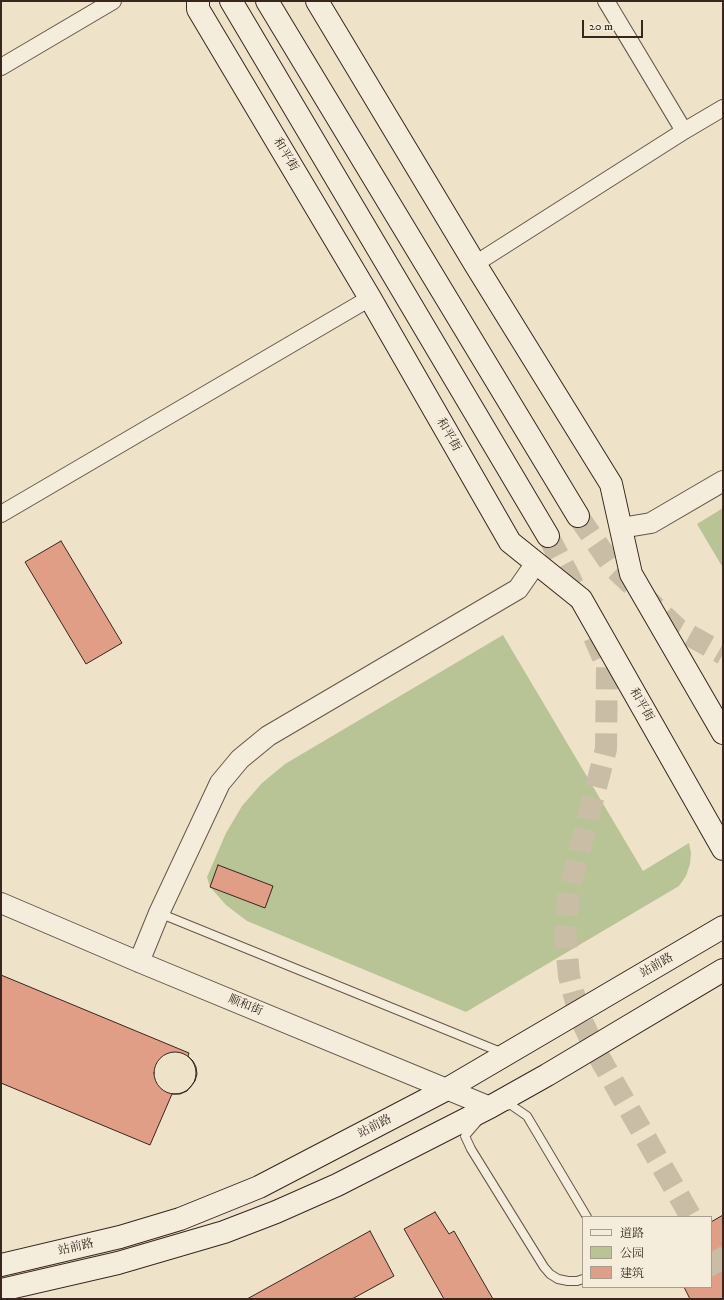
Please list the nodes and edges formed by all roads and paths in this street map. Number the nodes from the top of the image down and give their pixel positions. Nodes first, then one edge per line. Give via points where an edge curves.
1 (113, 1) edge
2 (198, 1) edge
3 (231, 1) edge
4 (267, 1) edge
5 (317, 1) edge
6 (606, 1) edge
7 (1, 67) edge
8 (723, 108) edge
9 (684, 131) junction
10 (475, 264) junction
11 (370, 298) junction
12 (723, 481) edge
13 (1, 514) edge
14 (578, 516) tunnel mouth
15 (621, 528) junction
16 (548, 536) tunnel mouth
17 (536, 563) junction
18 (723, 733) edge
19 (723, 849) edge
20 (1, 903) edge
21 (159, 913) junction
22 (723, 927) edge
23 (139, 962) junction
24 (723, 970) edge
25 (507, 1054) junction
26 (448, 1090) junction
27 (490, 1107) junction
28 (586, 1216) edge
29 (1, 1265) edge
30 (582, 1278) edge
31 (1, 1290) edge

1 - 7 street
2 - 11 main road, 和平街 via 198,9
3 - 16 main road
4 - 14 main road
5 - 10 main road
6 - 9 street
8 - 9 street
9 - 10 street
10 - 15 main road via 611,484
11 - 13 street
11 - 17 main road, 和平街 via 510,542
12 - 15 street via 651,523
15 - 18 main road via 631,574
17 - 19 main road, 和平街 via 581,599
17 - 21 street via 518,589 268,736 240,759 220,783
20 - 23 street, 顺和街
21 - 23 street
21 - 25 lane
22 - 25 main road, 站前路
23 - 26 street, 顺和街
24 - 27 main road, 站前路
25 - 26 main road, 站前路
26 - 27 street, 顺和街
26 - 29 main road, 站前路 via 259,1187 187,1216 120,1237
27 - 28 lane via 511,1105 527,1116
27 - 30 lane via 465,1136 544,1267 558,1279 568,1282
27 - 31 main road, 站前路 via 337,1185 224,1232 118,1263

